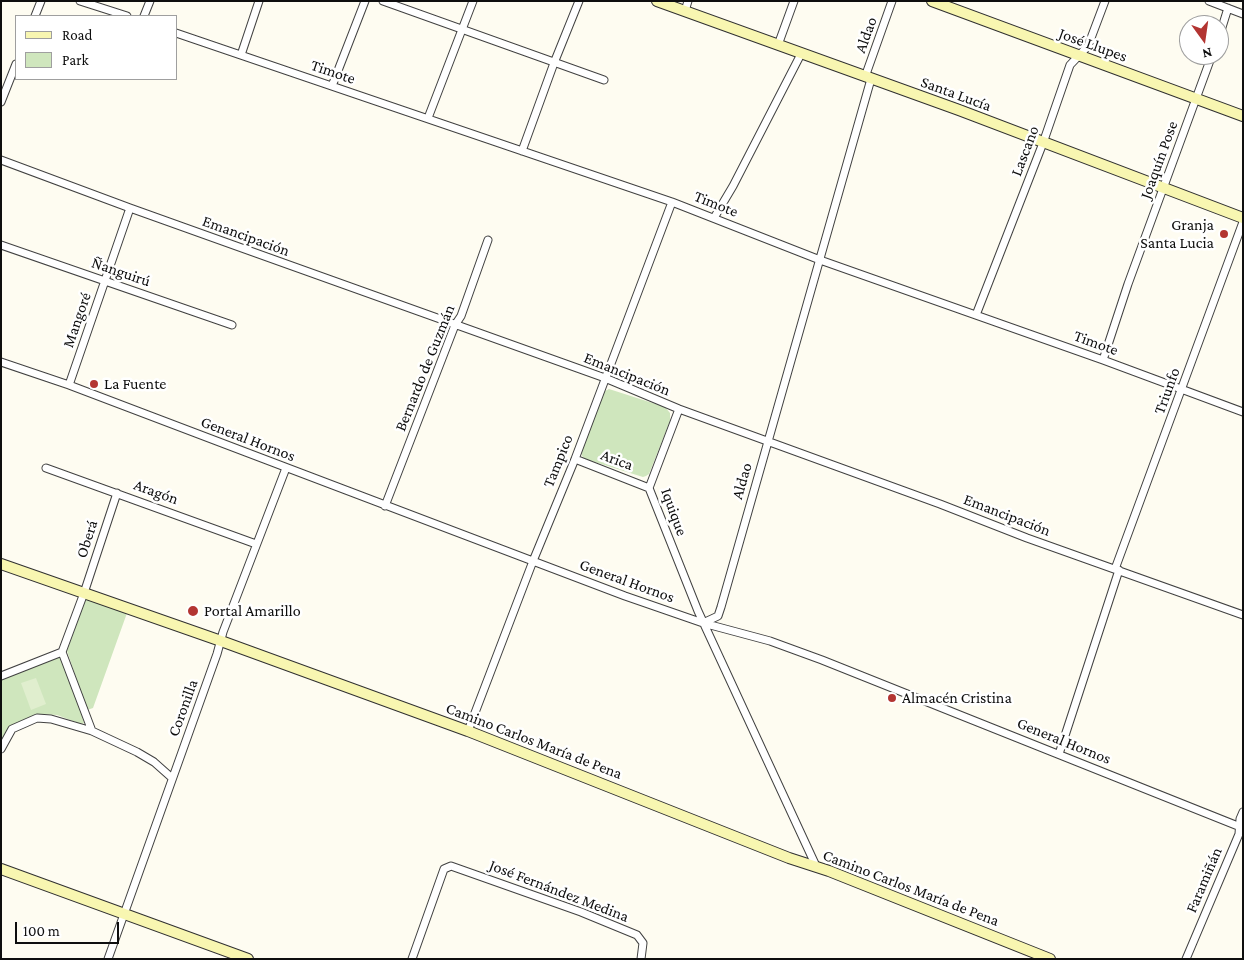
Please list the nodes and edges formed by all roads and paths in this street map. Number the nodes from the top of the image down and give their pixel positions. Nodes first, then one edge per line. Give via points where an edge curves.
1 (41, 1) edge
2 (80, 1) edge
3 (150, 1) edge
4 (260, 1) edge
5 (365, 1) edge
6 (383, 1) edge
7 (473, 1) edge
8 (579, 1) edge
9 (657, 1) edge
10 (794, 1) edge
11 (892, 1) edge
12 (932, 1) edge
13 (1105, 1) edge
14 (1209, 1) edge
15 (686, 6) edge
16 (1228, 8) junction
17 (1243, 14) edge
18 (35, 15) edge
19 (124, 15) edge
20 (144, 15) edge
21 (1226, 15) edge
22 (462, 30) junction
23 (178, 34) edge
24 (778, 45) junction
25 (801, 54) junction
26 (241, 55) junction
27 (1078, 56) junction
28 (554, 63) junction
29 (1208, 65) edge
30 (15, 67) edge
31 (868, 78) junction
32 (604, 80) dead end
33 (332, 86) junction
34 (1196, 99) junction
35 (1, 102) edge
36 (1243, 116) edge
37 (428, 118) junction
38 (1044, 143) junction
39 (522, 151) junction
40 (1, 160) edge
41 (1164, 188) junction
42 (672, 202) junction
43 (130, 208) junction
44 (714, 218) junction
45 (1243, 218) edge
46 (1243, 222) edge
47 (488, 240) dead end
48 (1, 245) edge
49 (820, 260) junction
50 (105, 281) junction
51 (976, 315) junction
52 (232, 325) dead end
53 (455, 325) junction
54 (1103, 360) junction
55 (1, 362) edge
56 (605, 378) junction
57 (69, 385) junction
58 (1183, 389) junction
59 (679, 409) junction
60 (1243, 412) edge
61 (768, 441) junction
62 (574, 459) junction
63 (46, 468) dead end
64 (286, 468) junction
65 (650, 488) junction
66 (117, 493) junction
67 (385, 506) junction
68 (256, 544) junction
69 (533, 561) junction
70 (1, 564) edge
71 (1117, 569) junction
72 (84, 594) junction
73 (1243, 615) edge
74 (703, 623) junction
75 (221, 641) junction
76 (62, 652) junction
77 (1, 676) edge
78 (468, 731) junction
79 (92, 732) junction
80 (1, 749) edge
81 (1059, 754) junction
82 (172, 778) junction
83 (1243, 812) edge
84 (1242, 828) edge
85 (816, 866) junction
86 (1, 869) edge
87 (124, 913) junction
88 (108, 959) edge
89 (248, 959) edge
90 (412, 959) edge
91 (641, 959) edge
92 (1050, 959) edge
93 (1186, 959) edge

1 - 18 street
2 - 19 street
3 - 20 street
4 - 26 street
5 - 33 street
6 - 22 street
7 - 22 street
8 - 28 street
9 - 15 street, Santa Lucía
10 - 24 street
11 - 31 street, Aldao
12 - 27 street, José Llupes
13 - 27 street, Lascano via 1088,46
14 - 16 street
15 - 24 street, Santa Lucía
16 - 17 street
16 - 21 street
22 - 28 street
22 - 37 street
23 - 26 street, Timote
24 - 25 street, Santa Lucía
25 - 31 street, Santa Lucía
25 - 44 street
26 - 33 street, Timote
27 - 34 street, José Llupes
27 - 38 street, Lascano via 1070,65
28 - 32 street
28 - 39 street
29 - 34 street, Joaquín Pose
30 - 35 street
31 - 38 street, Santa Lucía
31 - 49 street, Aldao
33 - 37 street, Timote
34 - 36 street, José Llupes
34 - 41 street, Joaquín Pose
37 - 39 street, Timote
38 - 41 street, Santa Lucía
38 - 51 street, Lascano
39 - 42 street, Timote
40 - 43 street, Emancipación
41 - 45 street, Santa Lucía
41 - 54 street, Joaquín Pose
42 - 44 street, Timote
42 - 56 street, Tampico
43 - 50 street, Mangoré
43 - 53 street, Emancipación
44 - 49 street, Timote
46 - 58 street, Triunfo
47 - 53 street, Bernardo de Guzmán
48 - 50 street, Ñanguirú
49 - 51 street, Timote
49 - 61 street, Aldao
50 - 52 street, Ñanguirú
50 - 57 street, Mangoré
51 - 54 street, Timote
53 - 56 street, Emancipación
53 - 67 street, Bernardo de Guzmán
54 - 58 street, Timote
55 - 57 street, General Hornos
56 - 59 street, Emancipación
56 - 62 street, Tampico
57 - 64 street, General Hornos
58 - 60 street, Timote
58 - 71 street, Triunfo
59 - 61 street, Emancipación
59 - 65 street, Iquique
61 - 71 street, Emancipación
61 - 74 street, Aldao via 718,616
62 - 65 street, Arica
62 - 69 street, Tampico
63 - 66 street, Aragón
64 - 67 street, General Hornos
64 - 68 street, Coronilla
65 - 74 street, Iquique
66 - 68 street, Aragón
66 - 72 street, Oberá
67 - 69 street, General Hornos
68 - 75 street, Coronilla
69 - 74 street, General Hornos
69 - 78 street, Tampico
70 - 72 street, Camino Carlos María de Pena
71 - 73 street, Emancipación
71 - 81 street, Triunfo
72 - 75 street, Camino Carlos María de Pena
72 - 76 street, Oberá
74 - 81 street, General Hornos via 770,641
74 - 85 street
75 - 78 street, Camino Carlos María de Pena
75 - 82 street, Coronilla
76 - 77 street
76 - 79 street
78 - 85 street, Camino Carlos María de Pena
79 - 80 street via 52,719 37,718 12,729
79 - 82 street via 145,756
81 - 84 street, General Hornos
82 - 87 street, Coronilla
83 - 84 street, Faramiñán
84 - 93 street, Faramiñán
85 - 92 street, Camino Carlos María de Pena
86 - 87 street
87 - 88 street, Coronilla
87 - 89 street
90 - 91 street, José Fernández Medina via 446,867 451,866 637,936 643,944

